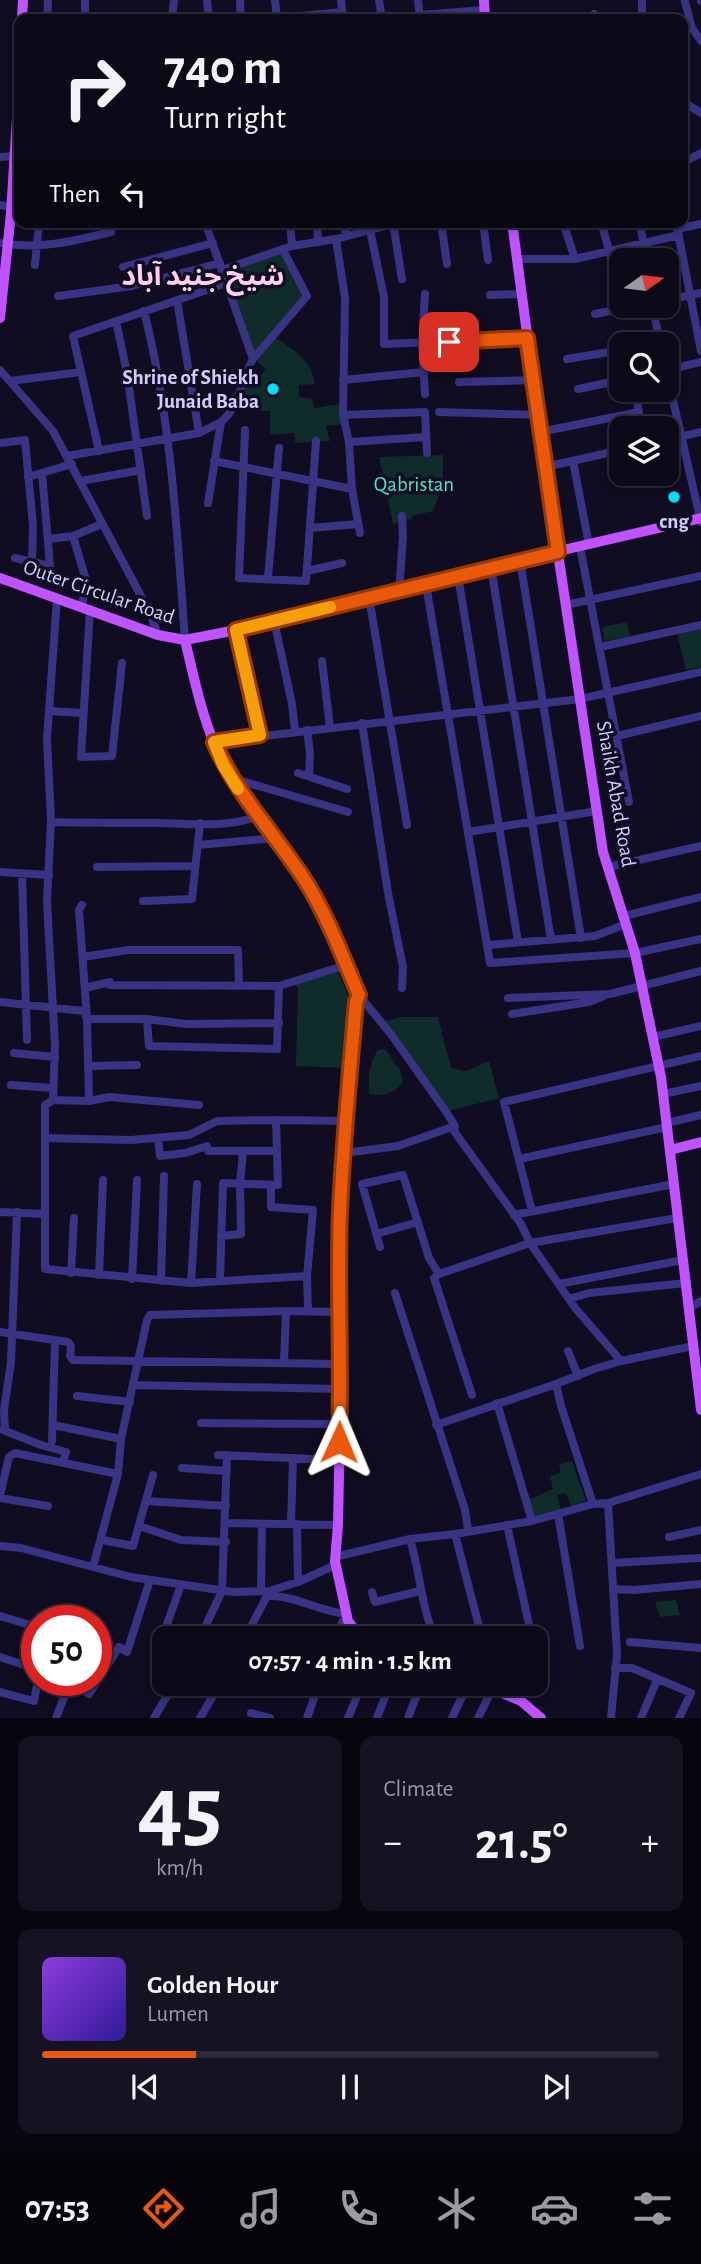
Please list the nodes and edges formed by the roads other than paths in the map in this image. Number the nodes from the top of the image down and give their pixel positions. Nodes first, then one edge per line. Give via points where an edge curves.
1 (685, 2) dead end
2 (484, 10) edge
3 (462, 14) edge
4 (701, 41) edge
5 (0, 205) edge
6 (14, 212) edge
7 (38, 228) edge
8 (207, 228) edge
9 (289, 228) edge
10 (317, 228) edge
11 (345, 228) edge
12 (397, 228) edge
13 (442, 228) edge
14 (485, 228) edge
15 (513, 228) edge
16 (565, 228) edge
17 (603, 228) edge
18 (641, 228) edge
19 (370, 229) joint
20 (677, 229) edge
21 (111, 232) dead end
22 (346, 236) junction
23 (335, 239) junction
24 (318, 242) junction
25 (213, 243) junction
26 (643, 243) junction
27 (4, 244) edge
28 (36, 247) junction
29 (287, 248) junction
30 (622, 248) edge
31 (644, 248) edge
32 (609, 251) joint
33 (518, 259) junction
34 (575, 259) junction
35 (488, 260) dead end
36 (447, 264) dead end
37 (35, 265) dead end
38 (122, 267) dead end
39 (221, 267) junction
40 (402, 279) dead end
41 (227, 283) junction
42 (2, 284) edge
43 (701, 293) edge
44 (425, 294) dead end
45 (523, 294) junction
46 (490, 295) dead end
47 (58, 296) dead end
48 (690, 296) junction
49 (679, 298) edge
50 (177, 300) junction
51 (144, 311) junction
52 (609, 312) edge
53 (595, 314) dead end
54 (0, 318) edge
55 (116, 321) junction
56 (698, 323) edge
57 (527, 338) junction
58 (422, 343) junction
59 (701, 351) edge
60 (609, 352) edge
61 (253, 359) junction
62 (567, 359) dead end
63 (701, 362) edge
64 (679, 368) edge
65 (0, 370) edge
66 (81, 372) junction
67 (424, 372) junction
68 (343, 380) junction
69 (534, 380) junction
70 (10, 381) junction
71 (459, 382) dead end
72 (609, 383) edge
73 (578, 389) dead end
74 (425, 394) dead end
75 (637, 402) edge
76 (673, 402) edge
77 (439, 412) dead end
78 (639, 412) junction
79 (343, 415) junction
80 (538, 415) junction
81 (640, 416) edge
82 (221, 422) junction
83 (245, 430) dead end
84 (540, 432) junction
85 (701, 432) edge
86 (199, 433) junction
87 (681, 437) junction
88 (426, 438) junction
89 (166, 439) junction
90 (316, 441) dead end
91 (349, 442) junction
92 (0, 443) edge
93 (137, 444) junction
94 (279, 448) dead end
95 (99, 451) junction
96 (427, 453) dead end
97 (609, 453) edge
98 (69, 460) junction
99 (214, 461) junction
100 (573, 461) junction
101 (244, 467) junction
102 (545, 467) junction
103 (141, 470) junction
104 (42, 473) junction
105 (277, 474) junction
106 (28, 477) junction
107 (80, 481) junction
108 (313, 481) junction
109 (352, 489) junction
110 (208, 503) dead end
111 (147, 516) dead end
112 (402, 516) dead end
113 (701, 520) edge
114 (102, 524) junction
115 (310, 528) junction
116 (74, 536) junction
117 (50, 539) junction
118 (585, 546) junction
119 (558, 552) junction
120 (15, 558) dead end
121 (520, 560) junction
122 (32, 562) junction
123 (342, 563) dead end
124 (491, 567) junction
125 (307, 571) junction
126 (458, 576) junction
127 (701, 576) edge
128 (0, 578) edge
129 (268, 578) junction
130 (426, 584) junction
131 (399, 591) junction
132 (369, 597) junction
133 (57, 598) junction
134 (590, 600) junction
135 (566, 605) junction
136 (86, 607) junction
137 (274, 620) junction
138 (701, 625) edge
139 (236, 630) junction
140 (158, 635) junction
141 (186, 640) junction
142 (600, 647) junction
143 (322, 661) dead end
144 (122, 663) dead end
145 (701, 672) edge
146 (608, 692) junction
147 (580, 699) junction
148 (542, 703) junction
149 (512, 706) junction
150 (480, 710) junction
151 (50, 712) junction
152 (82, 713) junction
153 (447, 714) junction
154 (701, 716) edge
155 (391, 720) junction
156 (362, 723) junction
157 (330, 727) junction
158 (307, 730) junction
159 (295, 731) junction
160 (260, 735) junction
161 (617, 736) junction
162 (214, 742) junction
163 (298, 773) dead end
164 (309, 775) junction
165 (230, 778) junction
166 (347, 789) dead end
167 (629, 803) dead end
168 (597, 811) junction
169 (348, 812) dead end
170 (259, 816) junction
171 (561, 817) junction
172 (51, 822) junction
173 (531, 822) junction
174 (200, 823) junction
175 (407, 825) dead end
176 (499, 827) junction
177 (468, 832) junction
178 (275, 838) junction
179 (198, 845) junction
180 (701, 846) edge
181 (195, 866) junction
182 (97, 867) dead end
183 (608, 867) junction
184 (0, 872) edge
185 (22, 874) junction
186 (49, 875) junction
187 (701, 897) edge
188 (143, 901) dead end
189 (82, 905) dead end
190 (625, 920) junction
191 (581, 938) junction
192 (701, 939) edge
193 (551, 940) junction
194 (518, 942) junction
195 (488, 945) junction
196 (635, 953) junction
197 (83, 957) junction
198 (346, 965) junction
199 (701, 971) edge
200 (642, 985) junction
201 (239, 986) junction
202 (279, 986) junction
203 (85, 988) junction
204 (402, 988) dead end
205 (610, 994) junction
206 (359, 995) junction
207 (508, 998) dead end
208 (0, 1002) edge
209 (26, 1005) junction
210 (54, 1008) junction
211 (512, 1014) dead end
212 (148, 1018) junction
213 (87, 1019) junction
214 (279, 1023) junction
215 (701, 1026) edge
216 (653, 1037) junction
217 (27, 1040) dead end
218 (14, 1053) dead end
219 (701, 1055) edge
220 (55, 1056) junction
221 (137, 1065) dead end
222 (659, 1065) junction
223 (88, 1066) junction
224 (11, 1085) dead end
225 (701, 1086) edge
226 (53, 1088) junction
227 (663, 1094) junction
228 (53, 1100) junction
229 (89, 1101) junction
230 (199, 1105) dead end
231 (701, 1115) edge
232 (276, 1120) junction
233 (347, 1121) junction
234 (667, 1125) junction
235 (455, 1126) junction
236 (45, 1138) junction
237 (158, 1138) junction
238 (701, 1142) edge
239 (670, 1150) junction
240 (243, 1151) junction
241 (277, 1151) junction
242 (344, 1153) junction
243 (519, 1159) junction
244 (164, 1176) dead end
245 (103, 1180) dead end
246 (137, 1180) dead end
247 (197, 1184) dead end
248 (240, 1184) junction
249 (674, 1184) junction
250 (271, 1185) junction
251 (532, 1211) junction
252 (0, 1212) edge
253 (18, 1212) junction
254 (45, 1214) junction
255 (514, 1214) junction
256 (74, 1218) dead end
257 (677, 1218) junction
258 (418, 1222) junction
259 (376, 1234) junction
260 (221, 1236) junction
261 (530, 1243) junction
262 (380, 1247) dead end
263 (683, 1261) junction
264 (71, 1273) junction
265 (439, 1274) junction
266 (99, 1275) junction
267 (307, 1276) junction
268 (132, 1279) junction
269 (220, 1280) junction
270 (161, 1281) junction
271 (191, 1283) junction
272 (686, 1283) junction
273 (559, 1284) junction
274 (395, 1293) dead end
275 (569, 1299) junction
276 (701, 1301) edge
277 (689, 1308) junction
278 (286, 1311) junction
279 (308, 1311) junction
280 (338, 1312) junction
281 (0, 1332) edge
282 (12, 1334) junction
283 (55, 1341) junction
284 (693, 1346) junction
285 (568, 1351) dead end
286 (621, 1361) junction
287 (138, 1362) junction
288 (284, 1363) junction
289 (340, 1364) junction
290 (699, 1367) edge
291 (578, 1376) junction
292 (556, 1384) junction
293 (134, 1385) junction
294 (340, 1389) junction
295 (472, 1395) dead end
296 (77, 1396) dead end
297 (130, 1402) junction
298 (497, 1404) junction
299 (701, 1410) edge
300 (201, 1423) dead end
301 (340, 1424) junction
302 (436, 1425) junction
303 (53, 1426) junction
304 (2, 1429) edge
305 (121, 1439) junction
306 (52, 1441) dead end
307 (4, 1456) edge
308 (293, 1458) junction
309 (339, 1460) junction
310 (63, 1463) junction
311 (182, 1468) dead end
312 (227, 1471) junction
313 (118, 1474) junction
314 (701, 1474) edge
315 (153, 1475) dead end
316 (0, 1496) edge
317 (147, 1501) junction
318 (608, 1503) junction
319 (593, 1504) junction
320 (48, 1506) dead end
321 (226, 1506) junction
322 (558, 1514) junction
323 (532, 1521) junction
324 (226, 1524) junction
325 (262, 1524) junction
326 (294, 1524) junction
327 (338, 1525) junction
328 (507, 1525) junction
329 (139, 1526) junction
330 (468, 1530) junction
331 (701, 1530) edge
332 (454, 1534) junction
333 (669, 1537) dead end
334 (410, 1539) junction
335 (102, 1540) junction
336 (226, 1542) junction
337 (0, 1546) edge
338 (701, 1558) edge
339 (335, 1562) junction
340 (612, 1563) junction
341 (93, 1567) junction
342 (150, 1580) junction
343 (298, 1582) junction
344 (181, 1584) junction
345 (701, 1584) edge
346 (613, 1589) junction
347 (222, 1591) junction
348 (420, 1591) junction
349 (372, 1592) dead end
350 (266, 1593) junction
351 (346, 1614) junction
352 (0, 1616) edge
353 (21, 1622) edge
354 (166, 1626) edge
355 (206, 1626) edge
356 (251, 1626) edge
357 (340, 1626) edge
358 (352, 1626) edge
359 (431, 1626) edge
360 (479, 1626) edge
361 (529, 1626) edge
362 (630, 1642) dead end
363 (580, 1646) dead end
364 (701, 1648) edge
365 (0, 1657) edge
366 (112, 1658) edge
367 (21, 1664) edge
368 (615, 1668) junction
369 (657, 1680) junction
370 (0, 1692) edge
371 (35, 1696) edge
372 (63, 1696) edge
373 (167, 1696) edge
374 (213, 1696) edge
375 (315, 1696) edge
376 (357, 1696) edge
377 (385, 1696) edge
378 (416, 1696) edge
379 (456, 1696) edge
380 (490, 1696) edge
381 (511, 1696) edge
382 (251, 1713) dead end
383 (539, 1717) edge
384 (56, 1718) edge
385 (154, 1718) edge
386 (200, 1718) edge
387 (270, 1718) edge
388 (307, 1718) edge
389 (348, 1718) edge
390 (377, 1718) edge
391 (408, 1718) edge
392 (452, 1718) edge
393 (478, 1718) edge
394 (611, 1718) edge
395 (641, 1718) edge
396 (679, 1718) edge

1 - 4 street
2 - 3 street
5 - 6 street
6 - 27 main road
7 - 28 street
8 - 25 street
9 - 29 street
10 - 24 street
11 - 22 street
12 - 40 street
13 - 36 street
14 - 35 street
15 - 33 main road, Shaikh Abad Road
16 - 34 street
17 - 32 street
18 - 26 street
19 - 22 street
19 - 58 street via 384,297 384,344
20 - 26 street
20 - 48 street
21 - 28 street
22 - 23 street
23 - 24 street
23 - 68 street via 345,298
24 - 29 street
25 - 38 street
25 - 39 street
26 - 30 street
26 - 31 street
27 - 28 street
27 - 42 main road
28 - 37 street
29 - 39 street
29 - 61 street via 307,296
32 - 34 street
33 - 34 street
33 - 45 main road, Shaikh Abad Road
39 - 41 street
39 - 47 street
41 - 50 street
41 - 61 street
42 - 54 main road
43 - 48 street
44 - 58 street
45 - 46 street
45 - 57 main road, Shaikh Abad Road
48 - 49 street
48 - 56 street
50 - 51 street
50 - 86 street
51 - 55 street
51 - 89 street via 156,357
52 - 53 street
55 - 66 street via 74,336
55 - 93 street
56 - 59 street
57 - 58 street
57 - 69 main road, Shaikh Abad Road
58 - 67 street
60 - 62 street
61 - 82 street via 232,414
63 - 64 street
65 - 70 street
66 - 70 street
66 - 95 street
67 - 68 street
67 - 74 street
68 - 79 street
69 - 71 street
69 - 80 main road, Shaikh Abad Road
70 - 98 street via 53,431
72 - 73 street
75 - 78 street
76 - 87 street
77 - 80 street
78 - 81 street
78 - 84 street
79 - 88 street via 425,412
79 - 91 street
80 - 84 main road, Shaikh Abad Road
82 - 86 street
82 - 99 street
83 - 101 street
84 - 102 main road, Shaikh Abad Road
85 - 87 street
86 - 89 street
87 - 113 street
88 - 91 street
88 - 96 street
89 - 93 street
89 - 141 street
90 - 108 street
91 - 109 street
92 - 106 street via 25,440
93 - 95 street
93 - 103 street
94 - 105 street
95 - 98 street
97 - 100 street
98 - 104 street
98 - 107 street
99 - 101 street
99 - 110 street
100 - 102 street
100 - 118 street
101 - 105 street
101 - 129 street via 238,577
102 - 119 main road, Shaikh Abad Road
103 - 107 street
103 - 111 street
104 - 106 street
104 - 117 street
105 - 108 street
105 - 129 street
106 - 122 street
107 - 114 street
108 - 109 street
108 - 115 street
109 - 115 street via 359,529
112 - 131 street
113 - 118 main road
114 - 116 street
114 - 140 street
115 - 125 street
116 - 117 street
116 - 136 street via 86,580
117 - 122 street via 50,566
118 - 119 main road
118 - 134 street
119 - 121 main road
119 - 135 main road, Shaikh Abad Road
120 - 122 street
121 - 124 main road
121 - 148 street
123 - 125 street
124 - 126 main road
124 - 149 street
125 - 129 street via 306,581
126 - 130 main road
126 - 150 street
127 - 134 street
128 - 133 main road, Outer Circular Road
130 - 131 main road
130 - 153 street
131 - 132 main road
132 - 137 main road
132 - 155 street
133 - 136 main road, Outer Circular Road
133 - 151 street
134 - 135 street
134 - 142 street
135 - 147 main road, Shaikh Abad Road
136 - 140 main road, Outer Circular Road
136 - 152 street
137 - 139 main road
137 - 159 street
138 - 142 street
139 - 141 main road
139 - 160 street
140 - 141 main road, Outer Circular Road
141 - 162 main road
142 - 146 street
143 - 157 street
144 - 152 street via 112,756 81,757
145 - 146 street
146 - 147 street
146 - 161 street
147 - 148 street
147 - 168 main road, Shaikh Abad Road
148 - 149 street
148 - 171 street
149 - 150 street
149 - 173 street
150 - 153 street
150 - 176 street
151 - 152 street
151 - 172 street
153 - 155 street
153 - 177 street
154 - 161 street
155 - 156 street
155 - 175 street
156 - 157 street
156 - 204 street via 403,967
157 - 158 street
158 - 159 street
158 - 164 street
159 - 160 street
160 - 162 street
161 - 167 street
162 - 165 main road
163 - 164 street
164 - 166 street
165 - 169 street
165 - 170 main road
168 - 171 street
168 - 183 main road, Shaikh Abad Road
170 - 174 street
170 - 178 main road
171 - 173 street
171 - 191 street
172 - 174 street
172 - 186 street
173 - 176 street
173 - 193 street
174 - 179 street
176 - 177 street
176 - 194 street
177 - 195 street
178 - 179 street
178 - 198 main road via 307,884
179 - 181 street
180 - 183 street
181 - 182 street
181 - 188 street via 192,899
183 - 190 main road, Shaikh Abad Road
184 - 185 street
185 - 186 street
185 - 209 street
186 - 210 street
187 - 190 street
189 - 197 street
190 - 191 street
190 - 196 main road, Shaikh Abad Road
191 - 193 street
192 - 196 street
193 - 194 street
194 - 195 street
195 - 196 street via 492,963
196 - 200 main road, Shaikh Abad Road
197 - 201 street via 128,950 238,950
197 - 203 street
198 - 202 street
198 - 206 main road
199 - 200 street
200 - 205 street
200 - 216 main road, Shaikh Abad Road
201 - 202 street
201 - 203 street via 110,982
202 - 214 street
203 - 213 street
205 - 207 street
205 - 211 street via 589,1002
206 - 233 main road
206 - 235 street
208 - 209 street
209 - 210 street
209 - 217 street
210 - 213 street via 84,1011
210 - 220 street
212 - 213 street
212 - 214 street via 186,1024
212 - 214 street via 149,1046 239,1050 277,1049
213 - 223 street
215 - 216 street
216 - 222 main road, Shaikh Abad Road
218 - 220 street
219 - 222 street
220 - 226 street
221 - 223 street
222 - 227 main road, Shaikh Abad Road
222 - 243 street via 504,1102
223 - 229 street
224 - 226 street
225 - 227 street
226 - 228 street
227 - 234 main road, Shaikh Abad Road
228 - 229 street
228 - 236 street via 45,1105
229 - 230 street via 109,1097
231 - 234 street
232 - 233 street
232 - 237 street via 217,1121 188,1135
232 - 241 street
233 - 242 main road
234 - 239 main road, Shaikh Abad Road
234 - 243 street
235 - 242 street via 397,1146
235 - 255 street via 454,1131
236 - 237 street
236 - 254 street
237 - 240 street via 160,1156 207,1146 208,1151
238 - 239 main road
239 - 249 main road, Shaikh Abad Road
240 - 241 street
240 - 248 street
241 - 250 street via 278,1185
242 - 280 main road
243 - 251 street
244 - 270 street
245 - 266 street
246 - 268 street
247 - 271 street
248 - 250 street
248 - 260 street via 223,1183
248 - 260 street via 241,1234
249 - 251 street
249 - 257 main road, Shaikh Abad Road
250 - 267 street via 271,1207 313,1210
251 - 255 street
252 - 253 street
253 - 254 street
253 - 282 street
254 - 264 street via 45,1269
255 - 261 street
256 - 264 street
257 - 261 street
257 - 263 main road, Shaikh Abad Road
258 - 259 street
258 - 259 street via 403,1175 362,1184
258 - 265 street
259 - 262 street
260 - 269 street
261 - 265 street
261 - 273 street
263 - 272 main road, Shaikh Abad Road
263 - 273 street
264 - 266 street
265 - 295 street via 434,1278
266 - 268 street
267 - 269 street
267 - 279 street
268 - 270 street
269 - 271 street
270 - 271 street
272 - 275 street
272 - 277 main road, Shaikh Abad Road
273 - 275 street
274 - 302 street
275 - 286 street
276 - 277 street
277 - 284 main road, Shaikh Abad Road
278 - 279 street
278 - 287 street via 150,1315
278 - 288 street
279 - 280 street
280 - 289 main road
281 - 282 street
282 - 283 street
282 - 304 street
283 - 287 street via 69,1343 73,1360
283 - 303 street
284 - 286 street
284 - 290 main road, Shaikh Abad Road
285 - 291 street
286 - 291 street
287 - 288 street
287 - 293 street
288 - 289 street
289 - 294 main road
290 - 299 main road, Shaikh Abad Road
291 - 292 street
292 - 298 street
292 - 319 street
293 - 294 street
293 - 297 street
294 - 301 main road
296 - 297 street
297 - 305 street
298 - 302 street
298 - 323 street
300 - 301 street
301 - 309 main road
302 - 330 street
303 - 305 street
303 - 306 street
304 - 310 street via 66,1452
305 - 313 street
307 - 310 street
307 - 316 street
308 - 309 street
308 - 312 street via 223,1455
308 - 326 street
309 - 327 main road
310 - 313 street
311 - 312 street
312 - 321 street
313 - 335 street
314 - 318 street
315 - 317 street
316 - 320 street
317 - 321 street
317 - 329 street
318 - 319 street
318 - 340 street
319 - 322 street
321 - 324 street
322 - 323 street
322 - 363 street
323 - 328 street
324 - 325 street
324 - 336 street
325 - 326 street
325 - 350 street
326 - 327 street
326 - 343 street
327 - 339 main road
328 - 330 street
328 - 361 street
329 - 335 street via 133,1546
329 - 336 street via 181,1540
330 - 332 street
331 - 333 street
332 - 334 street
332 - 360 street
334 - 339 street via 339,1556
334 - 348 street
335 - 341 street
336 - 347 street
337 - 341 street
338 - 340 street
339 - 343 street
339 - 351 main road
340 - 346 street
341 - 342 street
342 - 344 street
342 - 366 street via 127,1651 119,1647
343 - 350 street
344 - 347 street
344 - 354 street
345 - 346 street
346 - 368 street
347 - 350 street
347 - 355 street
348 - 349 street via 375,1602
348 - 359 street
350 - 351 street
350 - 356 street
351 - 357 street
351 - 358 main road
352 - 353 street
362 - 364 street
365 - 367 street
368 - 369 street via 632,1668
368 - 394 street
369 - 395 street
369 - 396 street via 691,1693
370 - 371 street via 34,1701
372 - 384 street
373 - 385 street
374 - 386 street
375 - 388 street
376 - 389 street
377 - 390 street
378 - 391 street
379 - 392 street
380 - 393 street
381 - 383 main road
382 - 387 street

